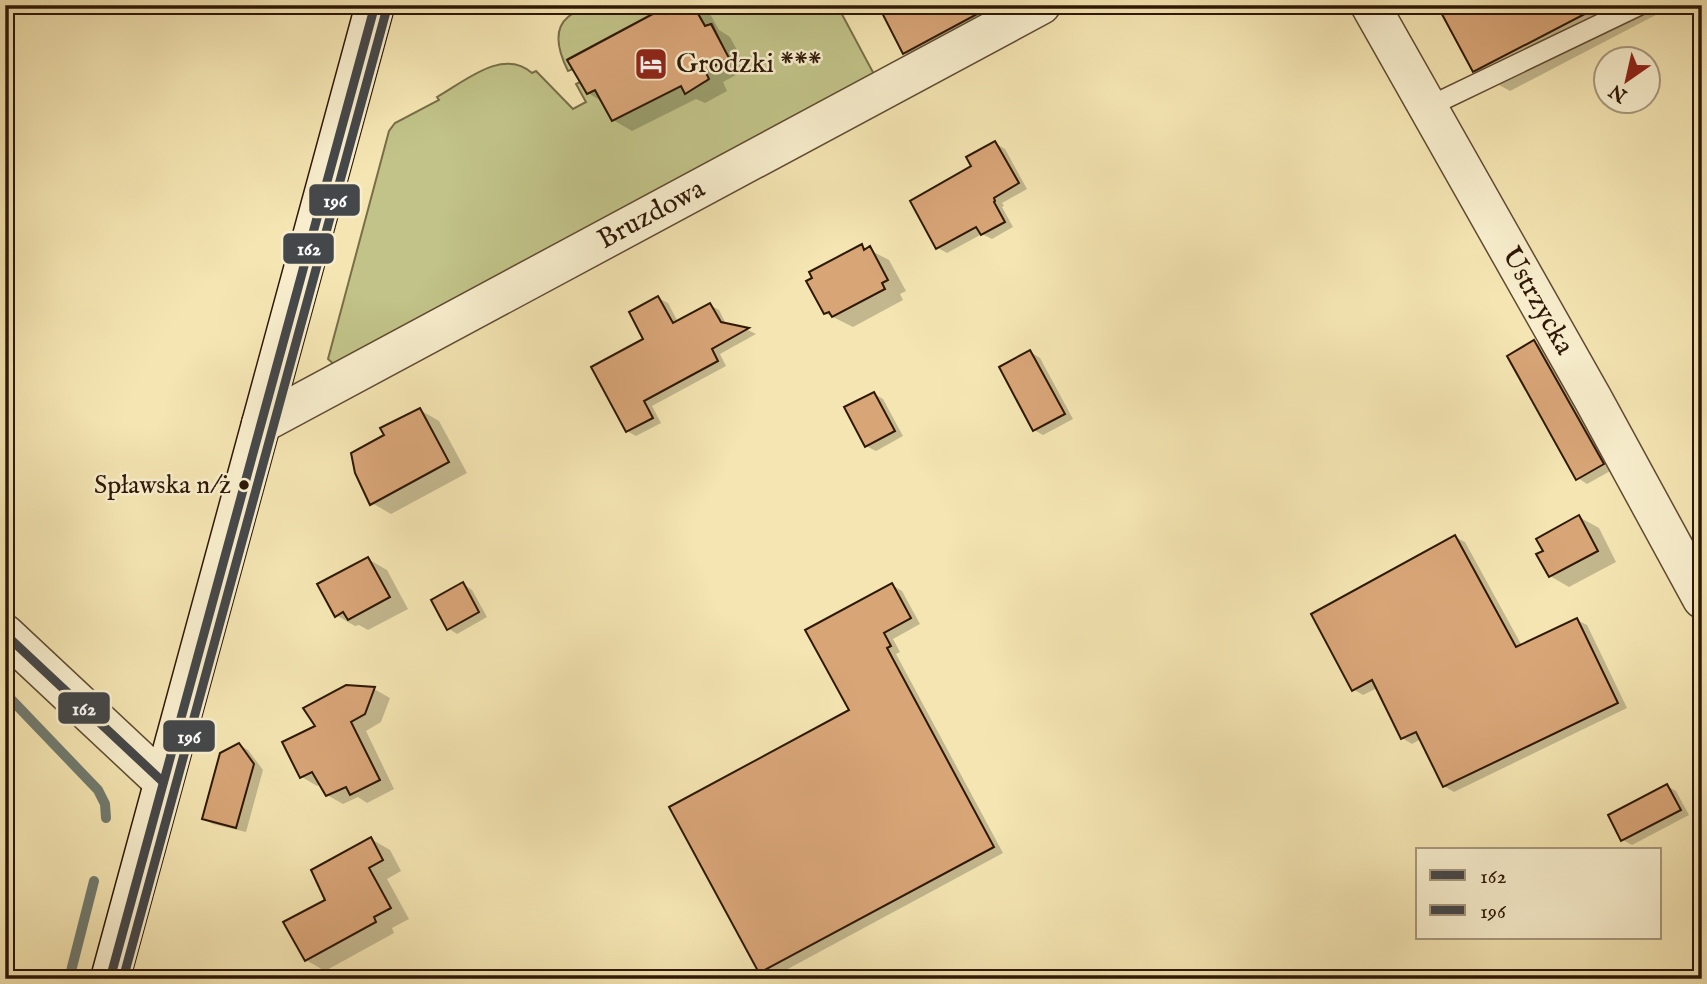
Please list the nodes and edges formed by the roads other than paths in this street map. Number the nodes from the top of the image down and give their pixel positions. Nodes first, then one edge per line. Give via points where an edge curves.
1 (375, 5) edge
2 (1041, 5) edge
3 (1370, 5) edge
4 (1640, 5) edge
5 (1428, 107) junction
6 (261, 424) junction
7 (1702, 599) edge
8 (5, 634) edge
9 (163, 782) junction
10 (110, 979) edge

1 - 6 street
2 - 6 street, Bruzdowa
3 - 5 street, Ustrzycka
4 - 5 lane
5 - 7 street, Ustrzycka
6 - 9 street
8 - 9 street
9 - 10 street

